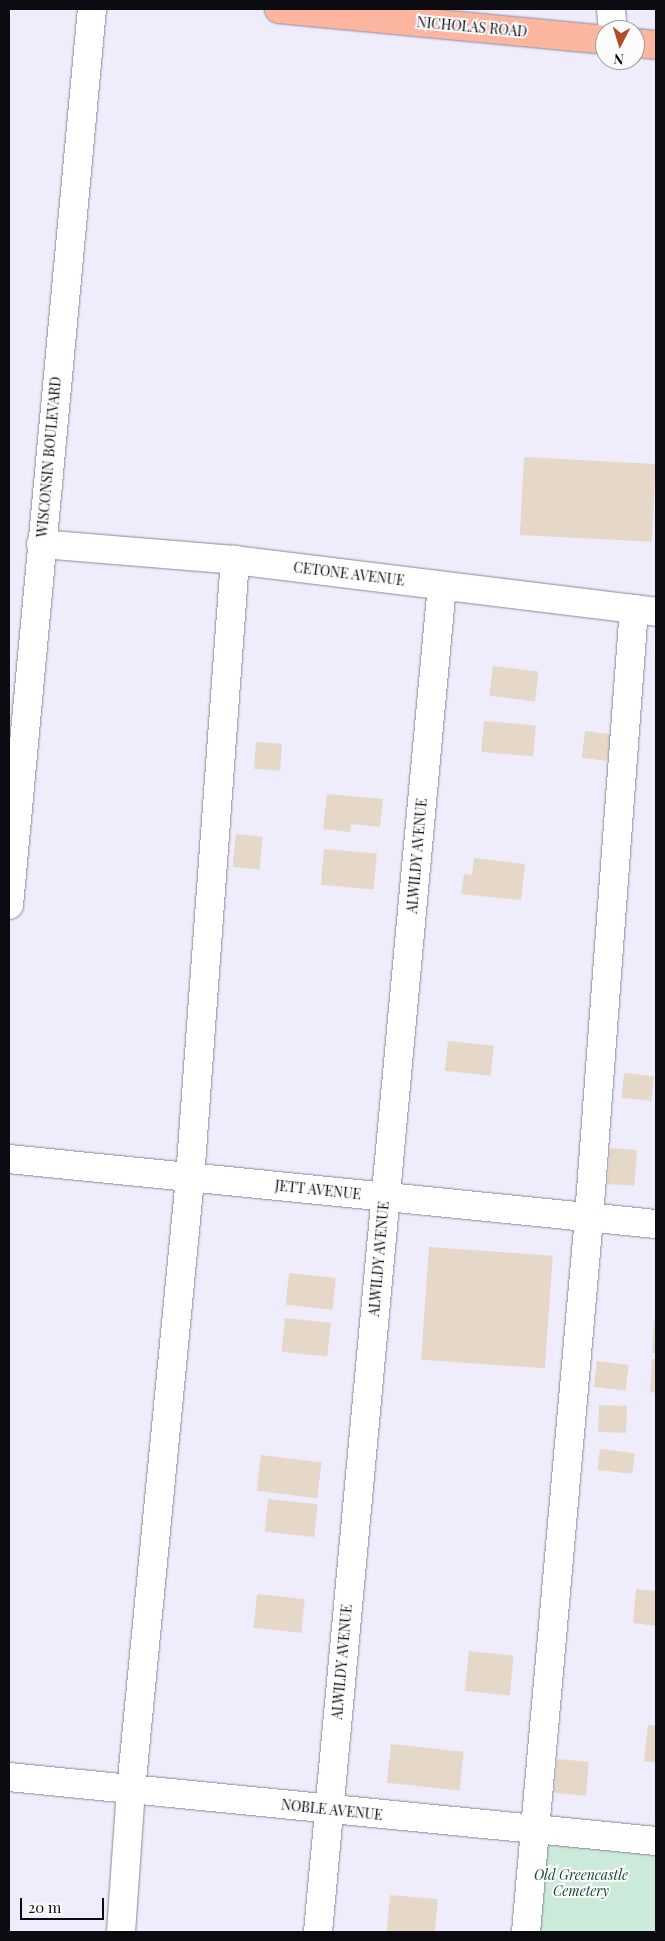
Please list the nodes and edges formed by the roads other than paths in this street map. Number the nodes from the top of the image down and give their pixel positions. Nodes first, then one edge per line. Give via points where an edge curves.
1 (92, 9) edge
2 (279, 9) edge
3 (595, 39) edge
4 (41, 544) junction
5 (235, 560) junction
6 (442, 586) junction
7 (645, 610) edge
8 (9, 905) edge
9 (9, 1159) edge
10 (190, 1178) junction
11 (384, 1197) junction
12 (589, 1217) junction
13 (656, 1224) edge
14 (9, 1777) edge
15 (131, 1790) junction
16 (328, 1810) junction
17 (533, 1830) junction
18 (656, 1841) edge
19 (122, 1932) edge
20 (318, 1932) edge
21 (526, 1932) edge

1 - 4 street, WISCONSIN BOULEVARD
2 - 3 main road, NICHOLAS ROAD
4 - 5 street, CETONE AVENUE
4 - 8 street, WISCONSIN BOULEVARD
5 - 6 street, CETONE AVENUE
5 - 10 street
6 - 7 street, CETONE AVENUE
6 - 11 street, ALWILDY AVENUE
7 - 12 street
9 - 10 street, JETT AVENUE
10 - 11 street, JETT AVENUE
10 - 15 street
11 - 12 street, JETT AVENUE
11 - 16 street, ALWILDY AVENUE
12 - 13 street, JETT AVENUE
12 - 17 street
14 - 15 street, NOBLE AVENUE
15 - 16 street, NOBLE AVENUE
15 - 19 street
16 - 17 street, NOBLE AVENUE
16 - 20 street, ALWILDY AVENUE
17 - 18 street, NOBLE AVENUE
17 - 21 street

